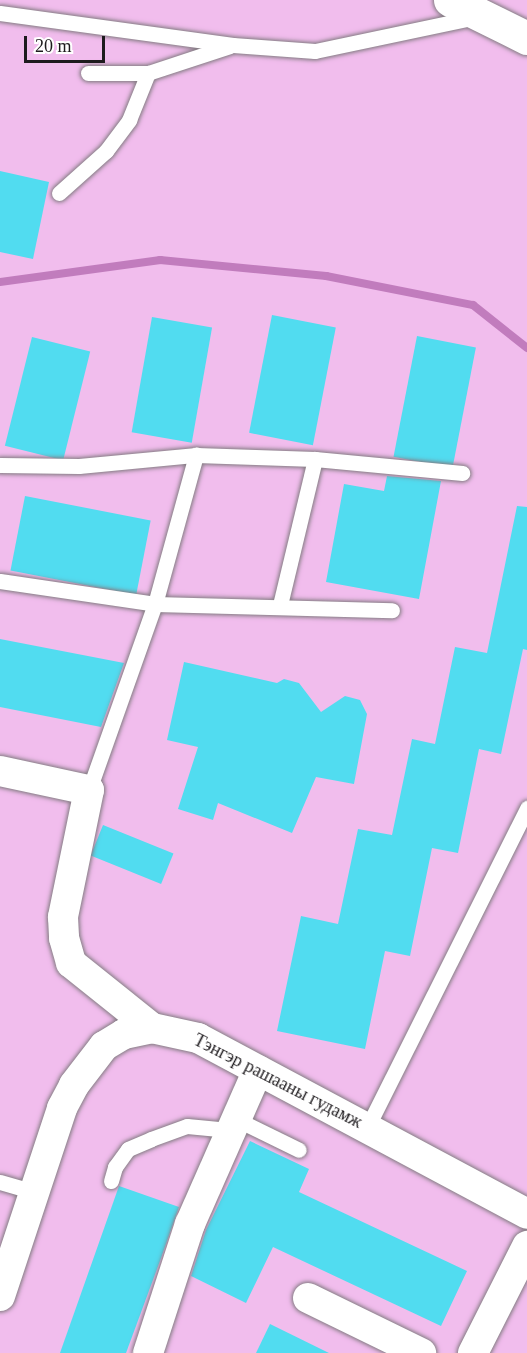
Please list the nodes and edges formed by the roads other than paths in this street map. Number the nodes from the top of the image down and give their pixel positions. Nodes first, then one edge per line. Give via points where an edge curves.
1 (450, 0) edge
2 (0, 13) edge
3 (482, 15) junction
4 (527, 38) edge
5 (233, 45) junction
6 (147, 72) junction
7 (88, 73) dead end
8 (59, 193) dead end
9 (196, 455) junction
10 (315, 459) junction
11 (0, 465) edge
12 (462, 473) dead end
13 (0, 581) edge
14 (155, 604) junction
15 (280, 605) junction
16 (392, 610) dead end
17 (0, 771) edge
18 (89, 790) junction
19 (527, 808) edge
20 (152, 1028) junction
21 (258, 1070) junction
22 (231, 1124) junction
23 (368, 1126) junction
24 (299, 1150) dead end
25 (111, 1181) dead end
26 (0, 1182) edge
27 (35, 1191) junction
28 (527, 1214) edge
29 (527, 1246) edge
30 (0, 1296) edge
31 (308, 1298) dead end
32 (148, 1353) edge
33 (421, 1353) edge
34 (473, 1353) edge

1 - 3 street
2 - 5 lane
3 - 4 street
3 - 5 lane via 315,51
5 - 6 lane
6 - 7 lane
6 - 8 lane via 129,120 106,151
9 - 10 lane
9 - 11 lane via 79,466
9 - 14 lane
10 - 12 lane
10 - 15 lane
13 - 14 lane
14 - 15 lane
14 - 18 lane
15 - 16 lane
17 - 18 street
18 - 20 street via 63,917 64,938 71,963
19 - 23 lane
20 - 21 street, Тэнгэр рашааны гудамж via 198,1038
20 - 27 street, Тэнгэр рашааны гудамж via 124,1034 104,1047 74,1085 62,1108
21 - 22 street
21 - 23 street, Тэнгэр рашааны гудамж
22 - 24 lane
22 - 25 lane via 187,1126 128,1149 115,1167
22 - 32 street via 190,1224
23 - 28 street, Тэнгэр рашааны гудамж
26 - 27 lane
27 - 30 street, Тэнгэр рашааны гудамж
29 - 34 street
31 - 33 street

